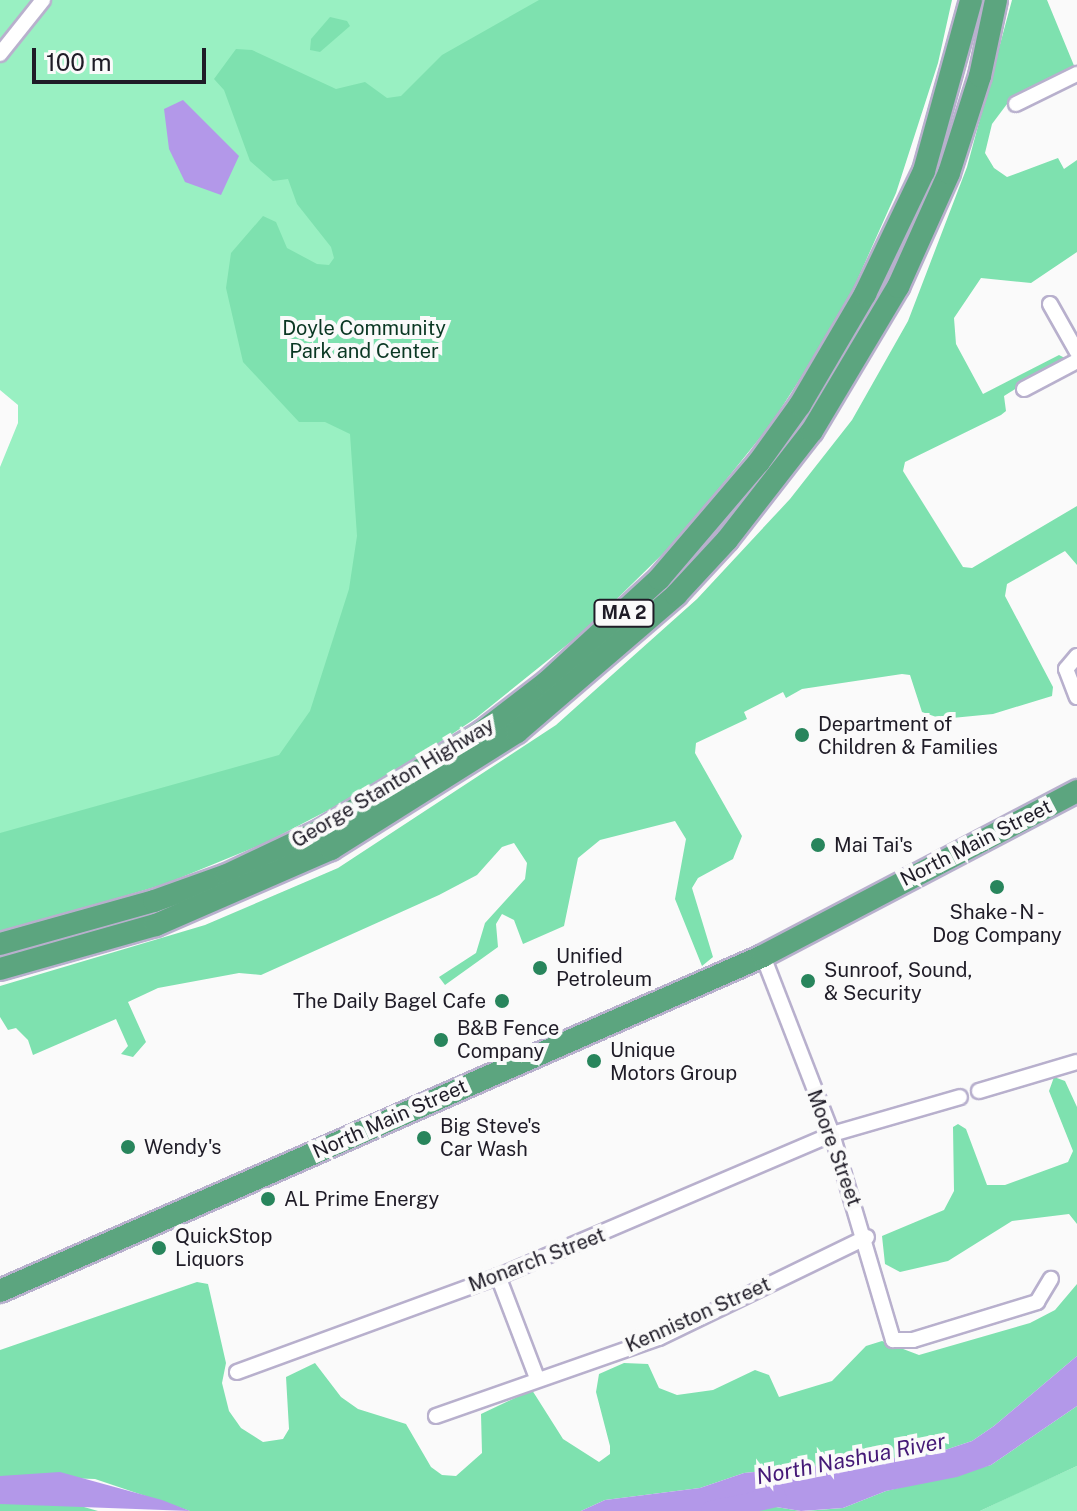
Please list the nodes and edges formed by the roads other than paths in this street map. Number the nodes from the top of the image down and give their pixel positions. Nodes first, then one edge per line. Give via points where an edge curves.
1 (43, 0) edge
2 (971, 0) edge
3 (996, 0) edge
4 (0, 54) edge
5 (1077, 74) edge
6 (1016, 104) dead end
7 (1050, 304) dead end
8 (1077, 352) edge
9 (1077, 361) edge
10 (1024, 389) dead end
11 (1072, 661) edge
12 (1077, 697) edge
13 (1077, 791) edge
14 (0, 944) edge
15 (763, 956) junction
16 (0, 969) edge
17 (1077, 1062) edge
18 (979, 1091) dead end
19 (960, 1097) dead end
20 (832, 1134) junction
21 (867, 1237) junction
22 (498, 1276) junction
23 (1051, 1279) dead end
24 (0, 1291) edge
25 (237, 1372) dead end
26 (537, 1378) junction
27 (436, 1416) dead end

1 - 4 street
2 - 14 highway, George Stanton Highway / MA 2 via 924,171 865,294 759,462 659,579 547,682 482,732 320,831 227,875 154,901
3 - 16 highway, George Stanton Highway / MA 2 via 980,76 949,173 898,287 812,431 727,540 676,595 517,732 331,849 156,925
5 - 6 street
7 - 8 street
9 - 10 street
11 - 12 street
13 - 15 highway, North Main Street
15 - 20 street, Moore Street
15 - 24 highway, North Main Street
17 - 18 street
19 - 20 street, Monarch Street
20 - 21 street, Moore Street
20 - 22 street, Monarch Street
21 - 23 street, Moore Street via 887,1330 897,1340 913,1340 1037,1302
21 - 26 street, Kenniston Street via 659,1338
22 - 25 street, Monarch Street
22 - 26 street
26 - 27 street, Kenniston Street

